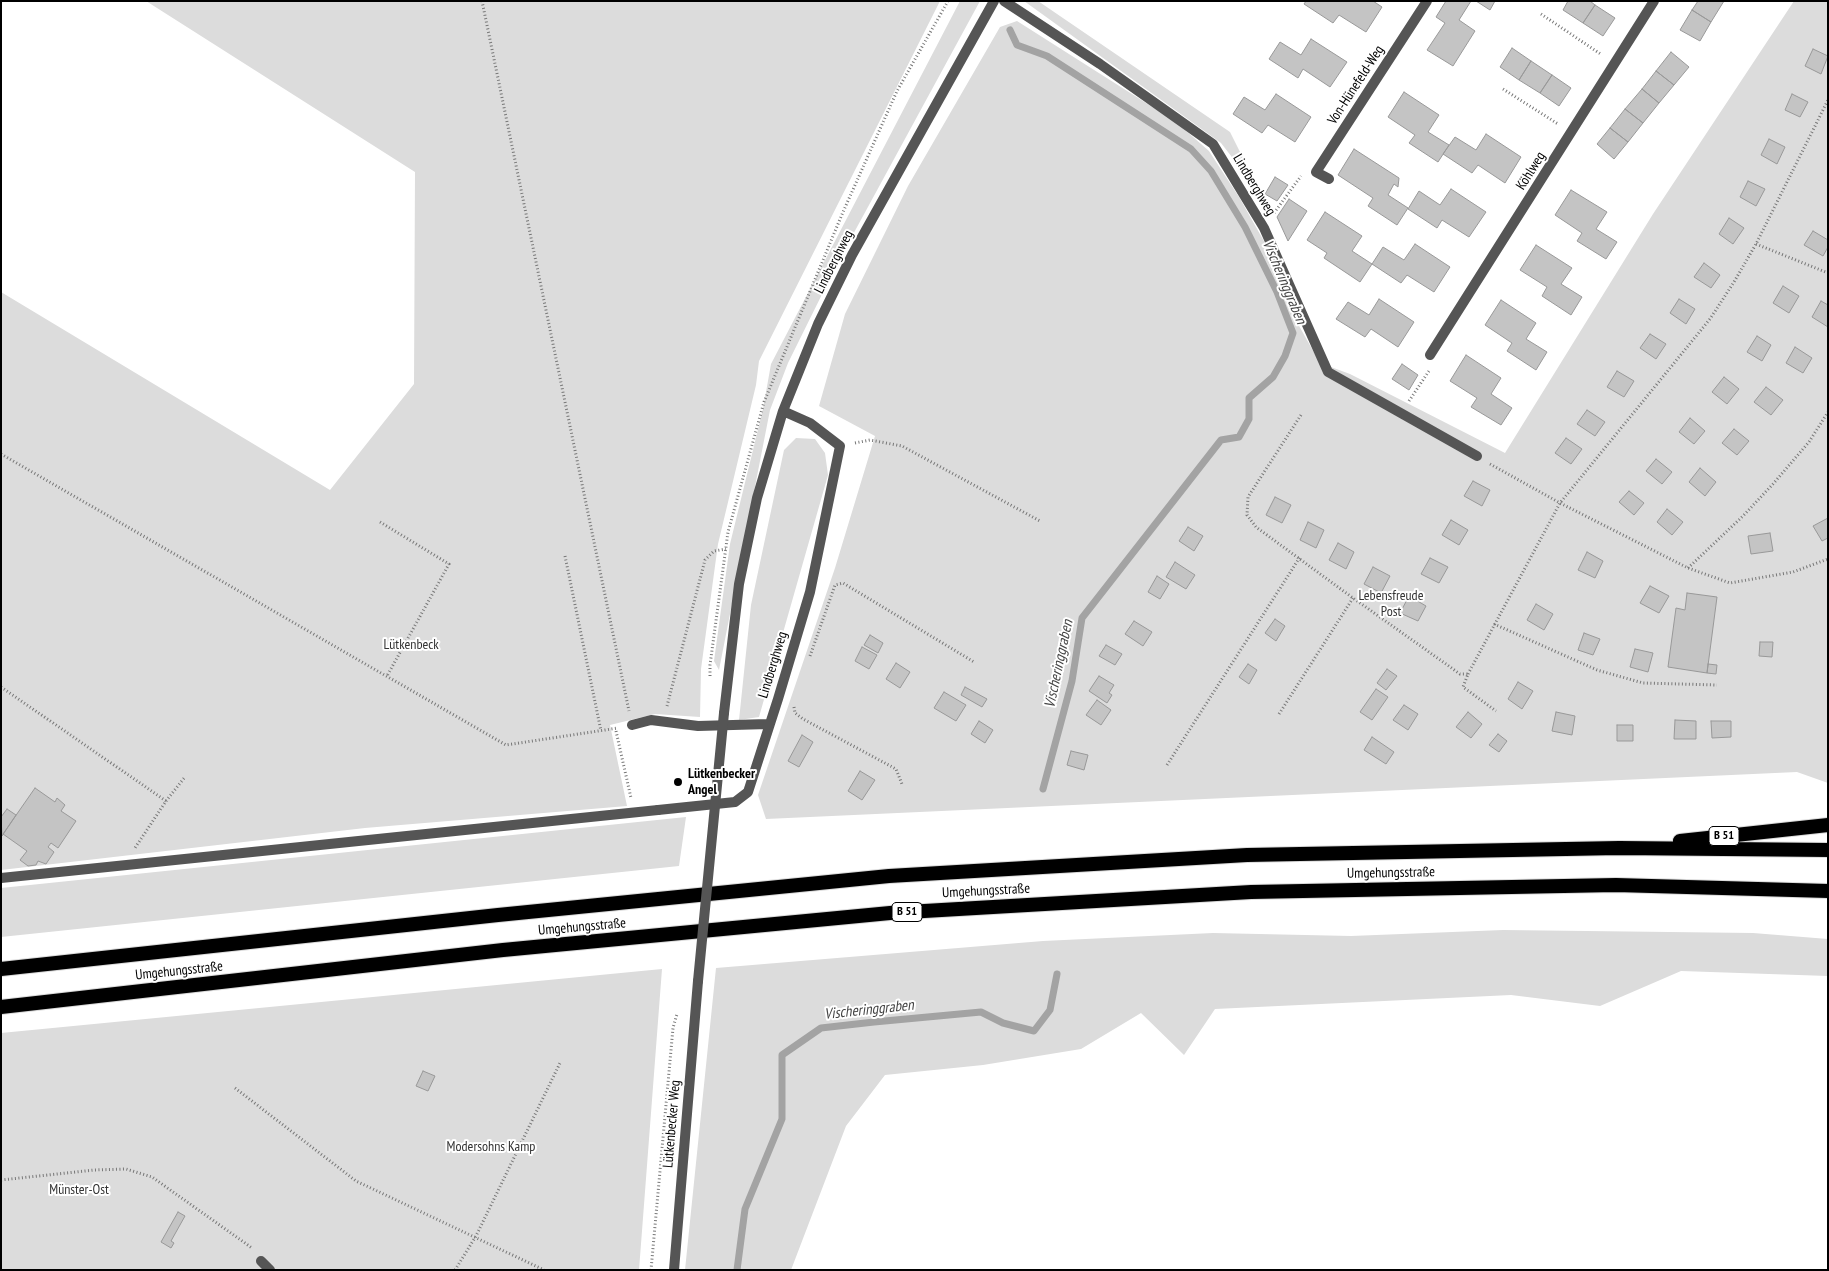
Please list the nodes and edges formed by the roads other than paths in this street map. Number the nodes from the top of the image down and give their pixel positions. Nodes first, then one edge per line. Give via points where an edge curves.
1 (994, 1) edge
2 (1004, 1) edge
3 (1427, 1) edge
4 (1654, 1) edge
5 (1329, 179) dead end
6 (1430, 355) road end
7 (783, 411) junction
8 (1477, 456) road end
9 (724, 713) joint
10 (768, 724) junction
11 (632, 725) road end
12 (1828, 825) edge
13 (1619, 848) junction
14 (1828, 850) edge
15 (1, 878) edge
16 (1824, 892) edge
17 (1, 969) edge
18 (1, 1007) edge
19 (261, 1261) road end
20 (270, 1270) edge
21 (674, 1270) edge

1 - 7 street, Lindberghweg via 852,255 818,324
2 - 8 street, Lindberghweg via 1213,144 1264,228 1328,372
3 - 5 street, Von-Hünefeld-Weg via 1316,172
4 - 6 street, Köhlweg
7 - 9 street, Lindberghweg via 757,498 741,576
7 - 10 street, Lindberghweg via 810,423 840,446 810,592
9 - 21 street, Lütkenbecker Weg, bridge
10 - 11 street via 698,726 651,720
10 - 15 street, Lindberghweg via 748,792 736,802
12 - 13 highway, B 51
13 - 14 highway, Umgehungsstraße / B 51
13 - 17 highway, Umgehungsstraße / B 51 via 1247,855 889,876
16 - 18 highway, Umgehungsstraße / B 51 via 1616,885 1271,892 890,914 503,950
19 - 20 street

